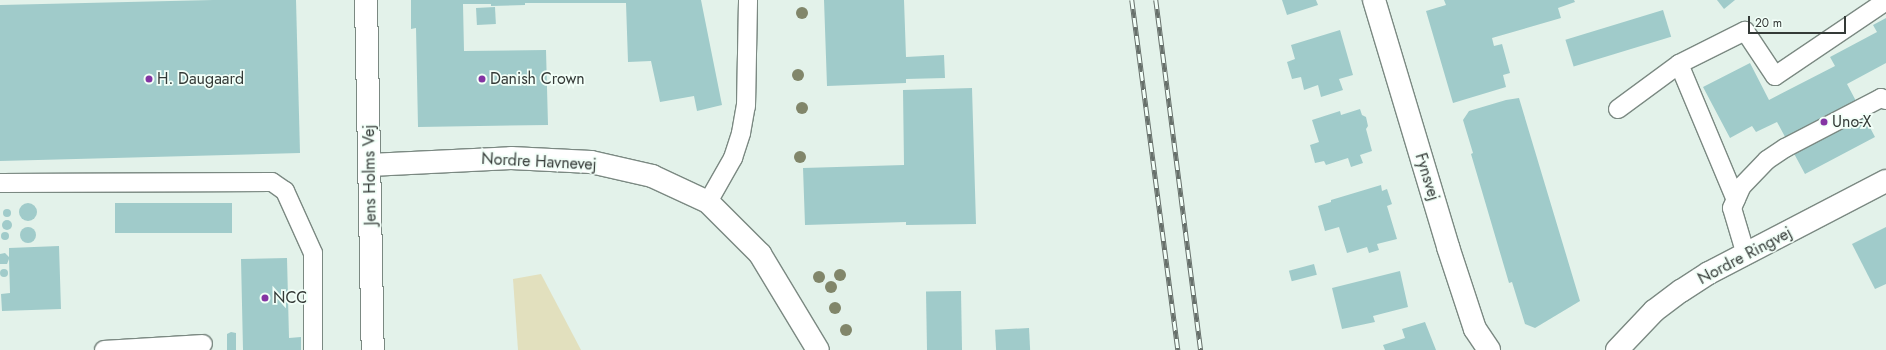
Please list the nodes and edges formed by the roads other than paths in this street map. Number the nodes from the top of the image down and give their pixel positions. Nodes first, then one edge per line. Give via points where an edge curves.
1 (366, 0) edge
2 (748, 0) edge
3 (1374, 0) edge
4 (1886, 1) edge
5 (1679, 64) junction
6 (1886, 100) edge
7 (1618, 109) dead end
8 (370, 165) junction
9 (1886, 181) edge
10 (0, 183) edge
11 (1736, 200) junction
12 (708, 202) junction
13 (1746, 255) junction
14 (203, 344) dead end
15 (104, 350) edge
16 (313, 350) edge
17 (373, 350) edge
18 (818, 350) edge
19 (1489, 350) edge
20 (1617, 350) edge

1 - 8 street, Jens Holms Vej
2 - 12 lane via 746,106 741,133 733,158
3 - 19 street, Fynsvej via 1448,247 1475,328
4 - 5 lane via 1775,76 1745,31
5 - 7 lane
5 - 11 lane
6 - 11 lane via 1882,98 1785,148 1767,160 1742,186
8 - 12 street, Nordre Havnevej via 511,158 591,162 652,176
8 - 17 street, Jens Holms Vej
9 - 13 street, Nordre Ringvej
10 - 16 lane via 272,182 285,191 313,253
11 - 13 lane via 1732,208
12 - 18 street, Nordre Havnevej via 760,254
13 - 20 street, Nordre Ringvej via 1681,291 1654,311
14 - 15 lane

